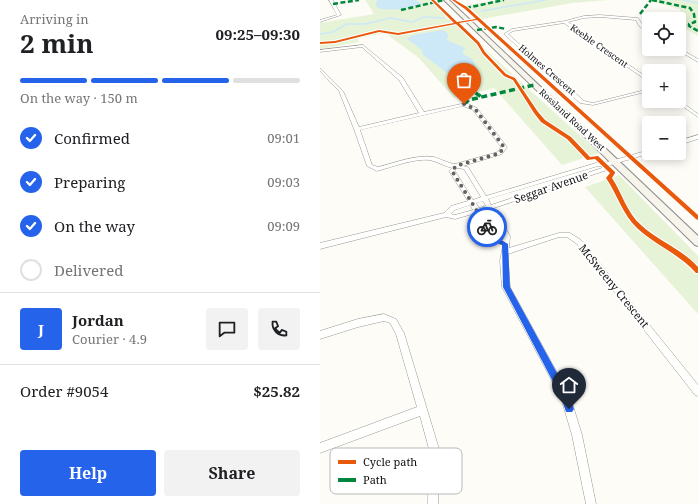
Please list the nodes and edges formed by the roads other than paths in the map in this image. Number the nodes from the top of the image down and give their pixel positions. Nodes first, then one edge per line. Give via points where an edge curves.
1 (331, 0) edge
2 (446, 0) edge
3 (640, 14) dead end
4 (637, 19) junction
5 (320, 21) edge
6 (565, 22) junction
7 (642, 27) edge
8 (320, 51) edge
9 (686, 54) edge
10 (698, 61) edge
11 (320, 69) edge
12 (642, 76) edge
13 (642, 92) edge
14 (686, 107) edge
15 (422, 114) junction
16 (698, 116) edge
17 (357, 129) junction
18 (698, 137) edge
19 (686, 141) edge
20 (642, 154) edge
21 (615, 162) junction
22 (604, 165) junction
23 (456, 166) junction
24 (483, 199) junction
25 (471, 202) junction
26 (490, 207) junction
27 (477, 211) junction
28 (446, 215) junction
29 (698, 242) edge
30 (320, 246) edge
31 (505, 248) junction
32 (320, 335) edge
33 (698, 392) edge
34 (424, 410) junction
35 (320, 448) edge
36 (434, 448) edge
37 (433, 494) edge
38 (433, 504) edge
39 (591, 504) edge

1 - 5 street via 339,16
2 - 21 main road, Rossland Road West
3 - 4 street
4 - 6 street, Keeble Crescent via 600,16
4 - 7 street
6 - 12 street, Keeble Crescent
6 - 13 street, Holmes Crescent via 512,30 506,34 582,102 593,104
8 - 15 street via 363,46 401,79
9 - 10 street
11 - 17 street via 341,91
14 - 16 street
15 - 17 street
15 - 23 street via 464,104 475,109 504,147 500,153
17 - 23 street via 370,166 377,169 421,158
18 - 19 street
20 - 21 street, Seggar Avenue
21 - 22 street, Seggar Avenue
21 - 29 main road, Rossland Road West
22 - 24 street, Seggar Avenue via 598,164
22 - 26 street, Seggar Avenue via 605,169
23 - 24 street via 466,168
23 - 25 street via 452,171
24 - 25 street, Seggar Avenue
24 - 26 street
25 - 27 street
25 - 28 street, Seggar Avenue via 453,208
26 - 27 street, Seggar Avenue
26 - 31 street via 507,236
27 - 28 street, Seggar Avenue via 455,217
27 - 31 street via 496,240
28 - 30 street, Seggar Avenue
31 - 33 street, McSweeny Crescent via 559,235 568,235 579,242
31 - 39 street via 506,287 565,396 578,435
32 - 34 street via 384,317 393,321 400,333
34 - 35 street
34 - 36 street
37 - 38 street

